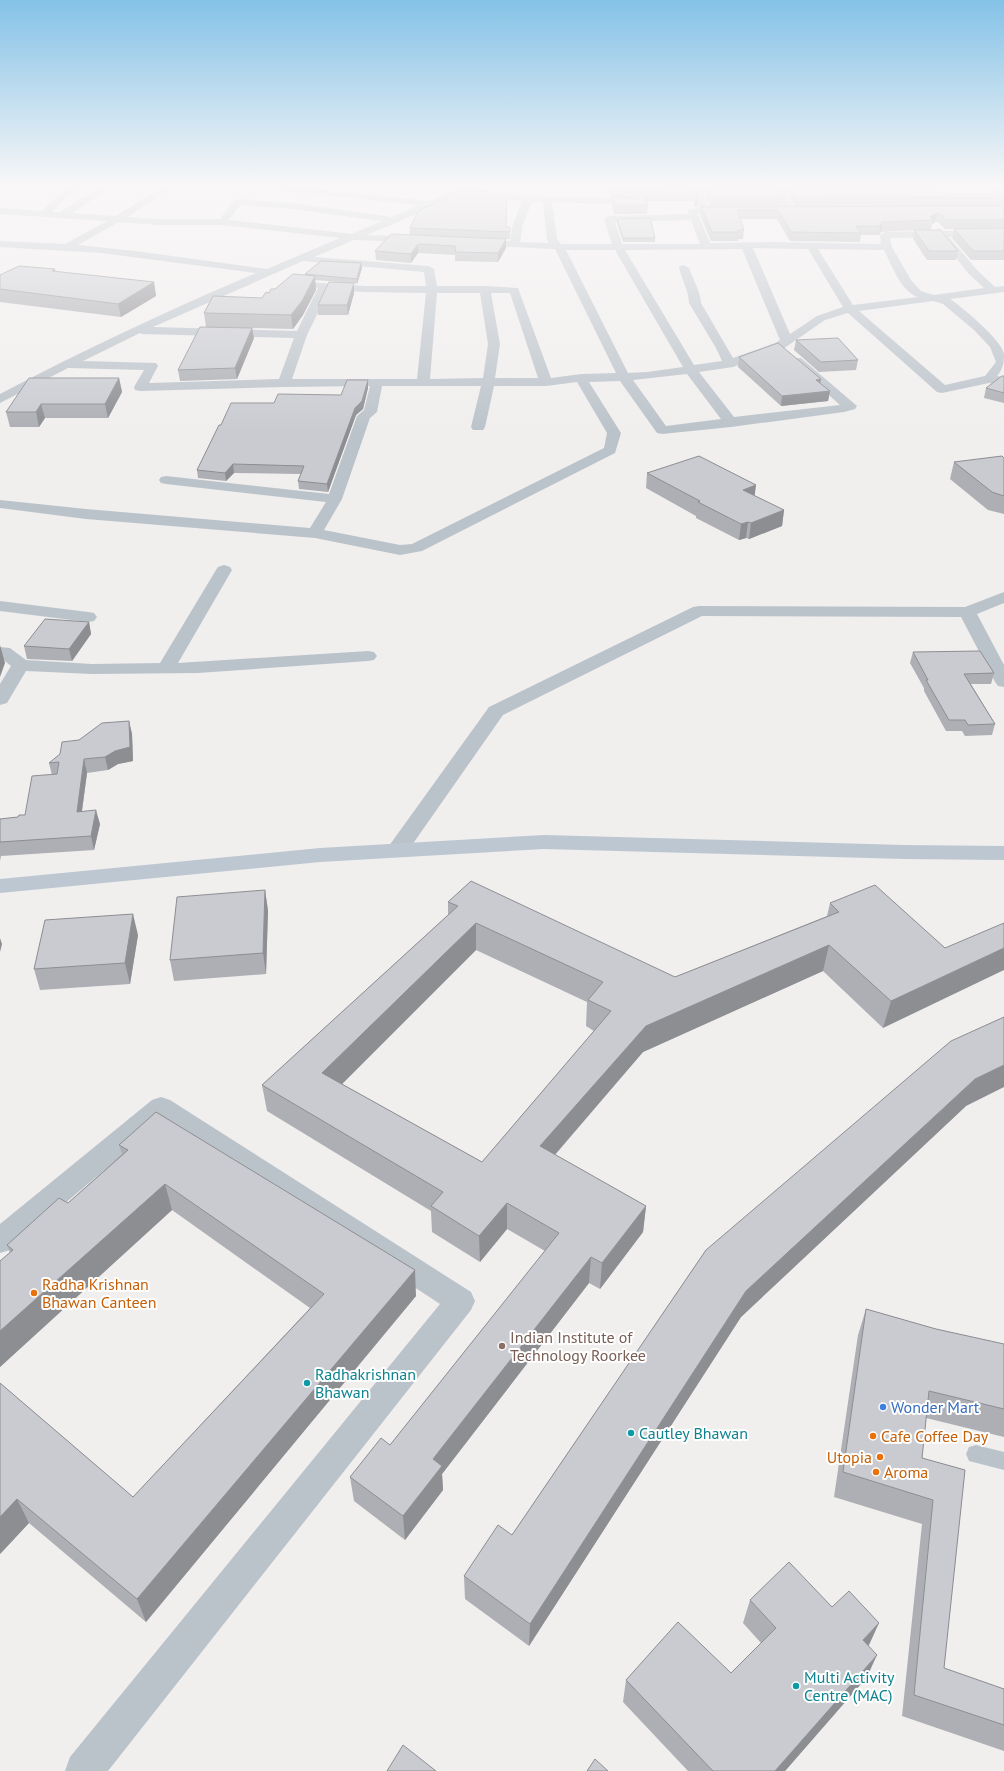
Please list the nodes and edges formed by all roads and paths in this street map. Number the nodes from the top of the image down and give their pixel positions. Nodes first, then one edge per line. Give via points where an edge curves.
1 (226, 267) edge
2 (283, 267) edge
3 (399, 267) edge
4 (569, 267) edge
5 (630, 267) edge
6 (754, 267) edge
7 (824, 267) edge
8 (898, 267) edge
9 (968, 267) edge
10 (684, 268) dead end
11 (269, 272) junction
12 (254, 278) junction
13 (278, 281) dead end
14 (301, 284) edge
15 (325, 286) junction
16 (432, 289) junction
17 (484, 289) junction
18 (998, 290) edge
19 (932, 298) junction
20 (850, 309) junction
21 (978, 328) junction
22 (998, 329) dead end
23 (140, 330) junction
24 (301, 335) junction
25 (783, 343) junction
26 (1000, 347) edge
27 (68, 364) junction
28 (728, 364) junction
29 (690, 370) junction
30 (624, 377) junction
31 (581, 378) junction
32 (989, 378) junction
33 (1004, 381) edge
34 (376, 382) junction
35 (423, 382) junction
36 (488, 382) junction
37 (546, 382) junction
38 (284, 383) junction
39 (0, 399) edge
40 (731, 423) junction
41 (478, 427) dead end
42 (166, 480) dead end
43 (335, 499) junction
44 (0, 504) edge
45 (315, 533) junction
46 (224, 570) dead end
47 (1004, 597) edge
48 (0, 606) edge
49 (967, 612) junction
50 (88, 617) dead end
51 (0, 652) edge
52 (368, 656) dead end
53 (21, 665) junction
54 (166, 668) junction
55 (1004, 682) edge
56 (0, 698) edge
57 (397, 850) junction
58 (1004, 853) edge
59 (0, 886) edge
60 (0, 1241) edge
61 (976, 1454) dead end
62 (1004, 1461) edge
63 (84, 1771) edge

1 - 11 street
2 - 11 street
3 - 16 street via 429,269
4 - 30 street
5 - 29 street
6 - 25 street
7 - 20 street
8 - 19 street via 906,282 917,293
9 - 18 street
10 - 28 street via 695,295 695,303 722,348
11 - 12 street
12 - 13 street
12 - 23 street
14 - 15 street
15 - 16 street
15 - 24 street
16 - 17 street
16 - 35 street
17 - 36 street via 494,344
17 - 37 street via 514,290
18 - 19 street
19 - 20 street
19 - 21 street via 947,302
20 - 25 street via 821,318
20 - 32 street via 942,389
21 - 22 street
21 - 26 street
23 - 24 street
23 - 27 street
24 - 38 street
25 - 28 street
25 - 40 street via 850,406
26 - 32 street via 1002,362
27 - 38 street via 152,366 140,387
27 - 39 street
28 - 29 street
29 - 30 street
29 - 40 street
30 - 31 street
30 - 40 street via 662,430
31 - 37 street
31 - 45 street via 614,433 610,450 416,548 400,550
32 - 33 street
34 - 35 street
34 - 38 street
34 - 43 street via 370,412 364,416
35 - 36 street
36 - 37 street
36 - 41 street
42 - 43 street
43 - 45 street
44 - 45 street via 86,514
46 - 54 street
47 - 49 street
48 - 50 street
49 - 55 street
49 - 57 street via 699,610 496,711
51 - 53 street via 4,652
52 - 54 street
53 - 54 street via 92,669
53 - 56 street
57 - 58 street via 544,842
57 - 59 street
60 - 63 street via 161,1107 460,1301
61 - 62 lane

